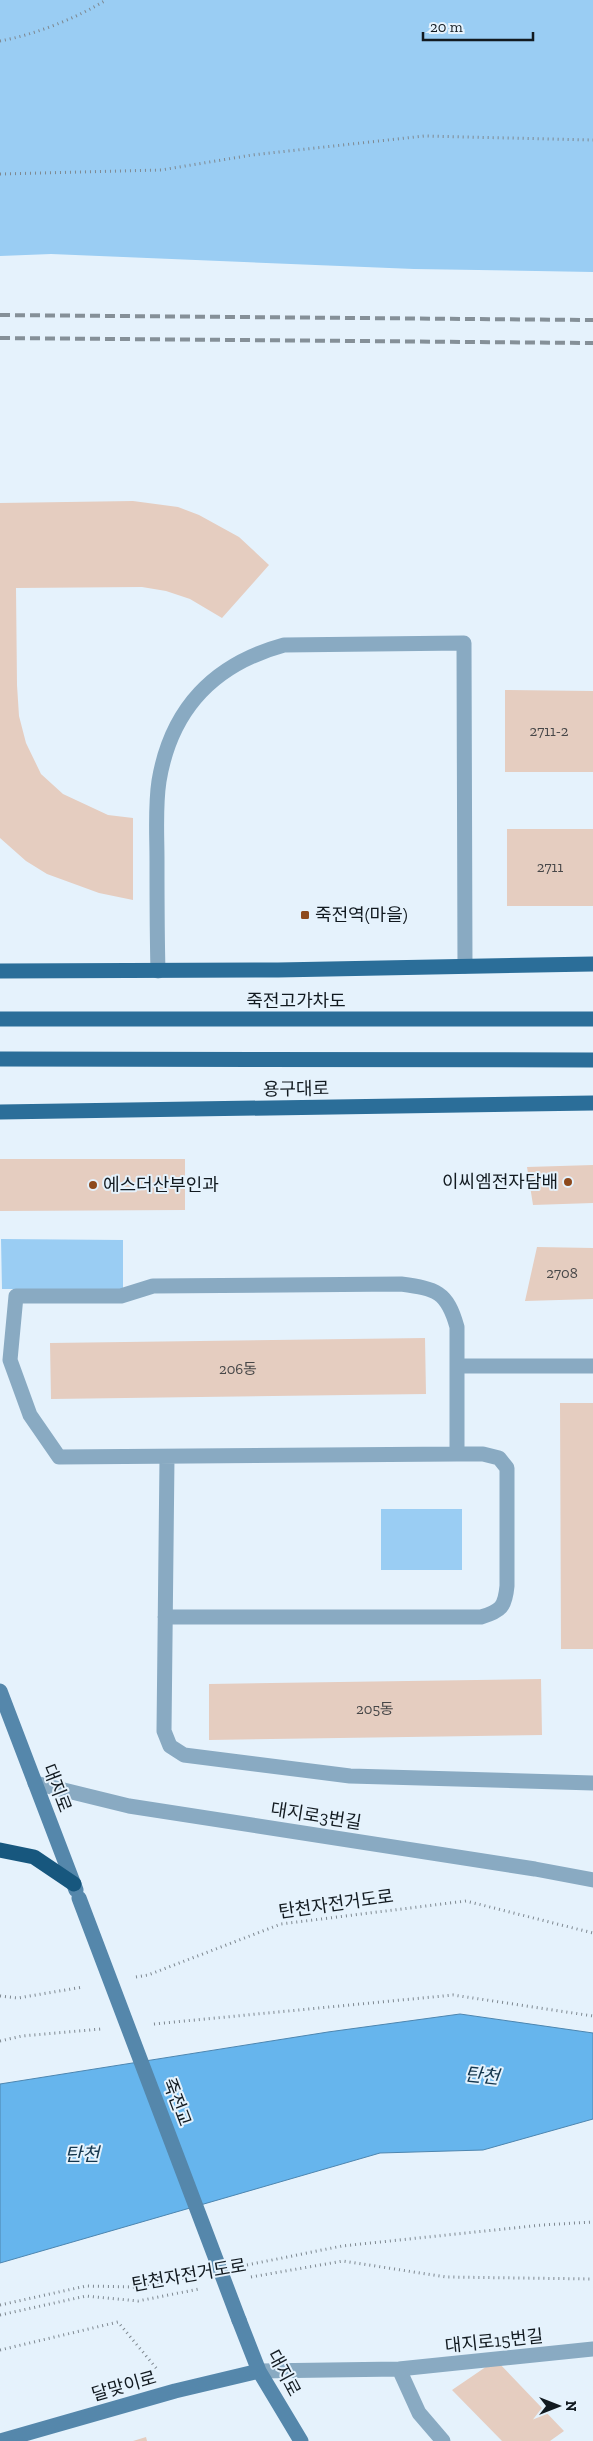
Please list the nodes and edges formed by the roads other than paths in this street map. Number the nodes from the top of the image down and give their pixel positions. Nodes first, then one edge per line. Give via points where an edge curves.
1 (593, 964) edge
2 (465, 966) junction
3 (0, 970) edge
4 (158, 970) junction
5 (0, 1019) edge
6 (593, 1019) edge
7 (0, 1059) edge
8 (593, 1060) edge
9 (593, 1103) edge
10 (0, 1112) edge
11 (458, 1366) junction
12 (593, 1366) edge
13 (457, 1454) junction
14 (167, 1458) junction
15 (165, 1617) junction
16 (0, 1691) edge
17 (35, 1783) junction
18 (593, 1783) edge
19 (0, 1850) edge
20 (593, 1880) edge
21 (74, 1884) junction
22 (79, 1898) joint
23 (239, 2320) joint
24 (593, 2349) edge
25 (399, 2369) junction
26 (259, 2371) junction
27 (0, 2441) edge
28 (301, 2441) edge
29 (443, 2441) edge

1 - 2 main road
2 - 4 main road
2 - 4 street via 464,643 284,645 236,663 191,701 175,727 159,782 156,812
3 - 4 main road
5 - 6 main road, 죽전고가차도
7 - 8 main road
9 - 10 main road, 용구대로
11 - 12 street
11 - 13 street
11 - 14 street via 457,1328 451,1308 441,1293 424,1287 401,1284 153,1286 121,1296 16,1296 10,1360 30,1416 59,1457
13 - 14 street
13 - 15 street via 499,1458 507,1468 507,1586 506,1600 497,1612 481,1617
14 - 15 street
15 - 18 street via 164,1732 170,1746 184,1755 350,1776
16 - 17 street, 대지로
17 - 20 street, 대지로3번길 via 129,1806
17 - 21 street, 대지로
19 - 21 highway via 34,1857
21 - 22 street, 대지로
22 - 23 street, 죽전교, bridge
23 - 26 street, 대지로
24 - 25 street, 대지로15번길
25 - 26 street, 대지로15번길
25 - 29 street via 419,2413
26 - 27 street, 달맞이로 via 175,2391
26 - 28 street, 대지로

